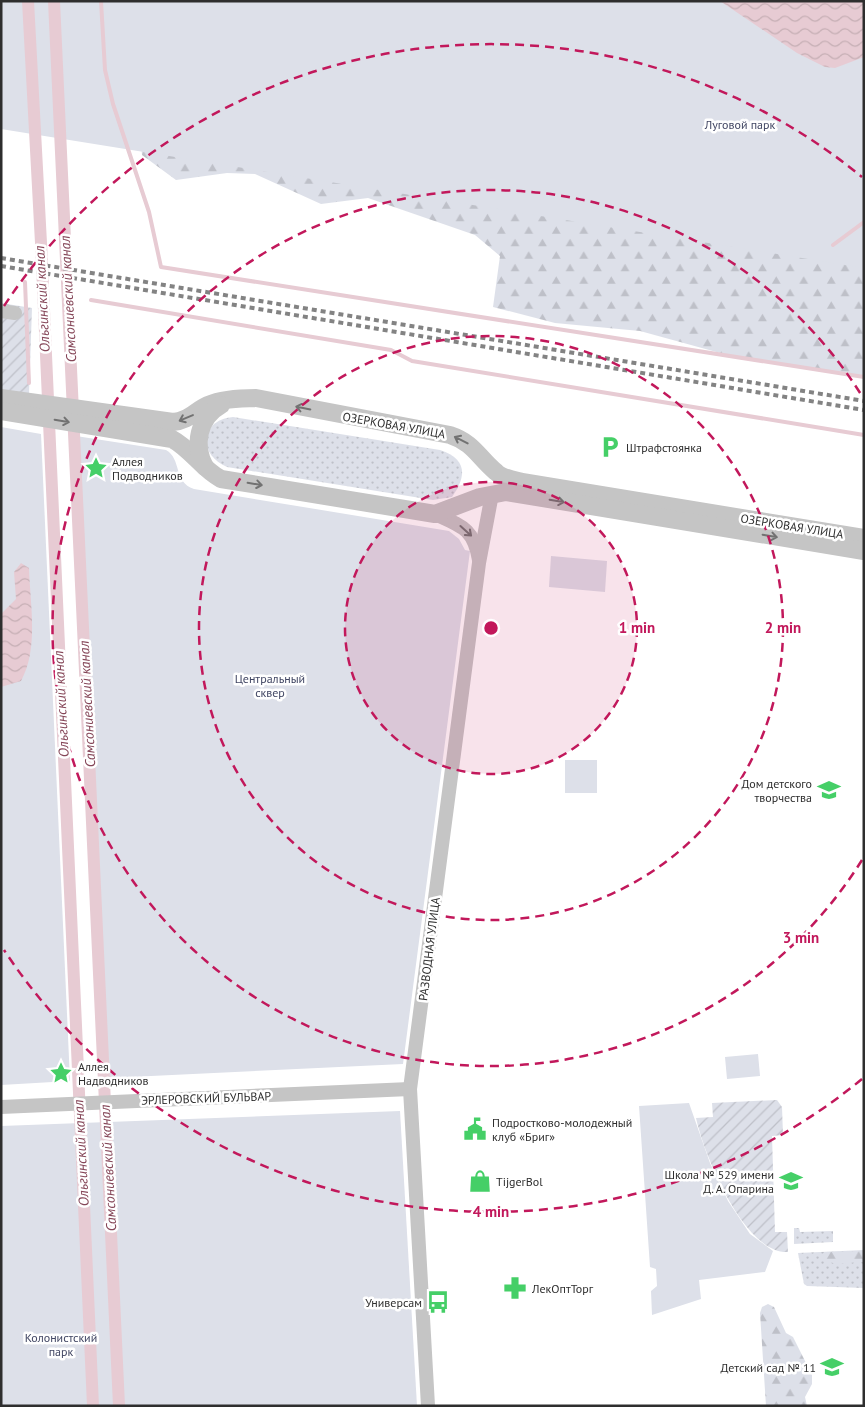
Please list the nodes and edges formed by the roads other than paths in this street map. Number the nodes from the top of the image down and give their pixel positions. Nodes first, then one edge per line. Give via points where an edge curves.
1 (1, 311) edge
2 (16, 313) dead end
3 (1, 398) edge
4 (230, 400) junction
5 (32, 409) junction
6 (1, 411) edge
7 (92, 419) junction
8 (209, 472) junction
9 (496, 473) junction
10 (492, 494) junction
11 (435, 514) junction
12 (864, 538) edge
13 (864, 551) edge
14 (479, 563) junction
15 (410, 1089) junction
16 (1, 1108) edge
17 (428, 1406) edge

1 - 2 street
3 - 5 street, ОЗЕРКОВАЯ УЛИЦА
4 -> 7 street, ОЗЕРКОВАЯ УЛИЦА via 208,405 178,422
4 - 8 street via 216,408 200,431 200,457
9 -> 4 street, ОЗЕРКОВАЯ УЛИЦА via 468,443 440,432 256,398
5 - 6 street, ОЗЕРКОВАЯ УЛИЦА
5 - 7 street, ОЗЕРКОВАЯ УЛИЦА
7 - 8 street, ОЗЕРКОВАЯ УЛИЦА via 172,440
8 -> 11 street, ОЗЕРКОВАЯ УЛИЦА via 221,479
9 - 10 street
9 - 12 street, ОЗЕРКОВАЯ УЛИЦА via 522,482
10 - 11 street, ОЗЕРКОВАЯ УЛИЦА
10 -> 13 street, ОЗЕРКОВАЯ УЛИЦА via 515,493
10 - 14 street, РАЗВОДНАЯ УЛИЦА
11 -> 14 street, ОЗЕРКОВАЯ УЛИЦА via 470,533
14 - 15 street, РАЗВОДНАЯ УЛИЦА
15 - 16 street, ЭРЛЕРОВСКИЙ БУЛЬВАР
15 - 17 street, РАЗВОДНАЯ УЛИЦА

